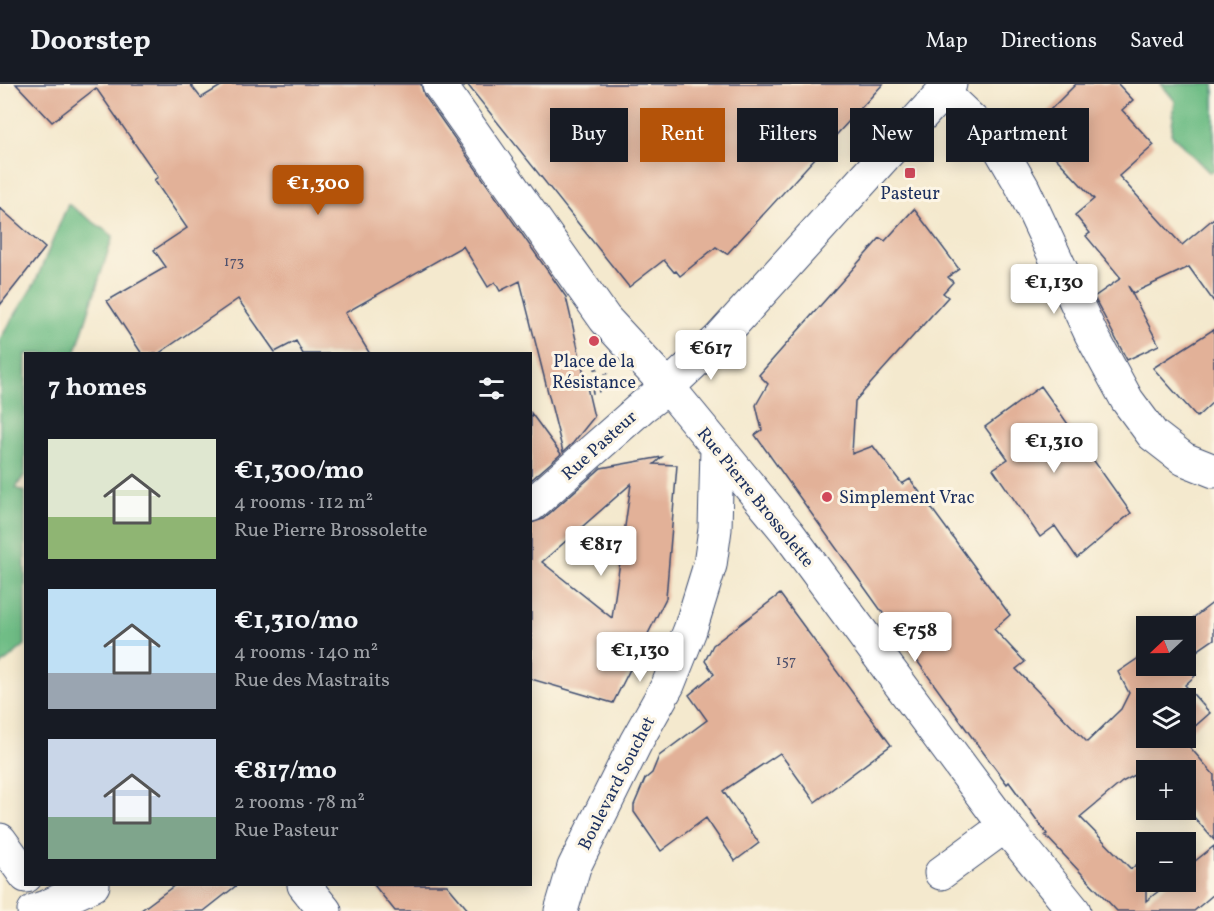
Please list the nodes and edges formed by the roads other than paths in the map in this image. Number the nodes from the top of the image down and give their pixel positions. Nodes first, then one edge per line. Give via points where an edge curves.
1 (440, 84) edge
2 (947, 89) edge
3 (668, 387) junction
4 (717, 448) junction
5 (1214, 471) edge
6 (532, 505) edge
7 (1005, 826) junction
8 (0, 840) edge
9 (24, 873) edge
10 (941, 873) dead end
11 (90, 886) edge
12 (305, 886) edge
13 (37, 901) edge
14 (1056, 905) edge
15 (325, 911) edge
16 (561, 911) edge

1 - 3 street, Rue Pierre Brossolette via 599,311
2 - 3 street, Rue Pasteur via 719,339
2 - 5 street via 998,145 1023,188 1091,334 1127,400 1154,435 1184,459
3 - 4 street, Rue Pierre Brossolette
3 - 6 street, Rue Pasteur
4 - 7 street, Rue Pierre Brossolette via 788,533
4 - 16 street, Boulevard Souchet via 710,565 690,630 668,685 574,867
7 - 10 street
7 - 14 street, Rue Pierre Brossolette
8 - 9 street
11 - 13 street
12 - 15 street

